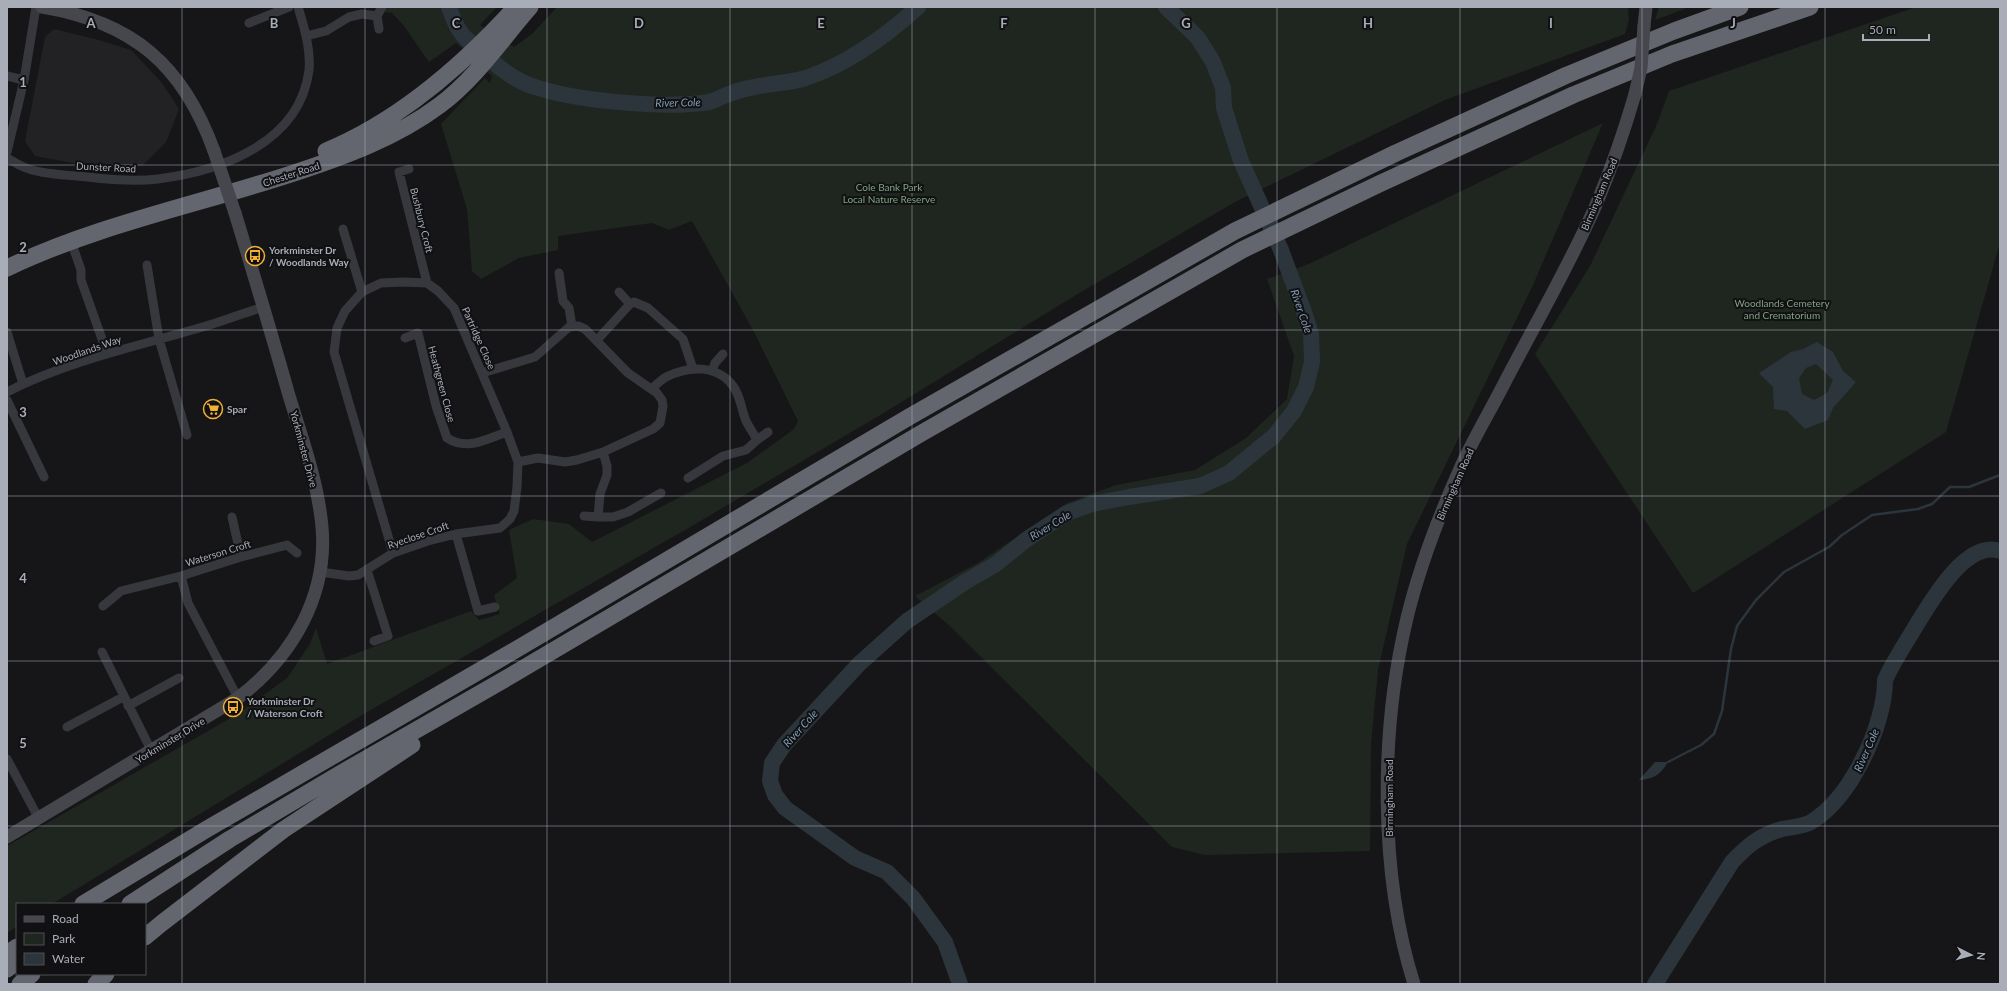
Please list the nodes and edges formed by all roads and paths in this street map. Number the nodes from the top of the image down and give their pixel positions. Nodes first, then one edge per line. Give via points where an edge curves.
1 (36, 7) edge
2 (42, 7) edge
3 (289, 7) edge
4 (298, 7) edge
5 (382, 7) edge
6 (516, 7) edge
7 (530, 7) edge
8 (1740, 7) edge
9 (1810, 7) edge
10 (1647, 9) edge
11 (377, 16) junction
12 (250, 23) dead end
13 (505, 28) junction
14 (379, 29) dead end
15 (306, 36) junction
16 (7, 76) edge
17 (24, 80) junction
18 (7, 152) edge
19 (7, 158) edge
20 (409, 169) dead end
21 (343, 229) dead end
22 (71, 241) junction
23 (7, 258) edge
24 (147, 265) dead end
25 (7, 268) edge
26 (559, 273) dead end
27 (427, 283) junction
28 (362, 292) junction
29 (619, 292) dead end
30 (630, 304) junction
31 (264, 307) junction
32 (572, 326) junction
33 (7, 332) edge
34 (159, 338) junction
35 (405, 338) dead end
36 (597, 340) junction
37 (107, 353) junction
38 (723, 354) dead end
39 (693, 369) junction
40 (712, 370) junction
41 (482, 373) junction
42 (23, 384) junction
43 (652, 389) junction
44 (7, 392) edge
45 (7, 400) edge
46 (507, 432) junction
47 (768, 432) dead end
48 (187, 435) dead end
49 (757, 440) junction
50 (603, 452) junction
51 (518, 462) junction
52 (44, 477) dead end
53 (688, 478) dead end
54 (661, 493) dead end
55 (514, 511) joint
56 (584, 516) dead end
57 (232, 517) dead end
58 (598, 517) junction
59 (456, 534) junction
60 (297, 553) dead end
61 (393, 553) junction
62 (241, 557) junction
63 (367, 570) junction
64 (320, 572) junction
65 (181, 576) junction
66 (103, 606) dead end
67 (495, 607) dead end
68 (374, 641) dead end
69 (102, 652) dead end
70 (512, 675) junction
71 (179, 678) dead end
72 (123, 697) junction
73 (238, 698) junction
74 (128, 706) junction
75 (67, 727) dead end
76 (152, 752) junction
77 (7, 759) edge
78 (39, 819) junction
79 (207, 829) junction
80 (7, 837) edge
81 (85, 903) edge
82 (98, 903) edge
83 (132, 903) edge
84 (146, 936) edge
85 (16, 948) edge
86 (7, 954) edge
87 (16, 962) edge
88 (7, 969) edge
89 (31, 975) edge
90 (105, 975) edge
91 (20, 984) edge
92 (96, 984) edge
93 (1414, 984) edge

1 - 17 street
2 - 31 street, Yorkminster Drive, bridge via 84,16 113,28 143,46 182,84 197,109 214,151
3 - 12 street
4 - 15 street, Dunster Road
5 - 11 street
6 - 13 highway, Chester Road
7 - 13 highway, Chester Road
8 - 79 highway via 1567,75 1396,153 1235,232 909,417
9 - 70 highway via 1672,54 1580,92 1242,250 920,434
10 - 93 street, Birmingham Road, bridge via 1641,68 1615,157 1595,207 1464,460 1428,547 1406,619 1391,720 1388,826 1396,908
11 - 14 street
11 - 15 street via 362,14 349,17 326,31
13 - 22 highway, Chester Road via 479,68 453,94 404,129 322,164
13 - 23 highway, Chester Road via 465,57 421,96 338,146 297,163 108,222
15 - 19 street, Dunster Road via 309,70 300,100 279,130 259,146 236,159 159,178 108,180 28,169
16 - 17 street
17 - 18 street
20 - 27 street, Bushbury Croft via 399,172
21 - 28 street
22 - 25 highway, Chester Road
22 - 37 street via 81,280
24 - 34 street
26 - 32 street via 563,301 568,308
27 - 28 street via 381,283
27 - 41 street, Partridge Close via 454,308
28 - 61 street via 345,311 337,328 334,352
29 - 30 street
30 - 36 street
30 - 39 street via 634,302 648,308 683,339
31 - 34 street, Woodlands Way
31 - 64 street, Yorkminster Drive via 318,501 322,527
32 - 36 street via 585,329
32 - 41 street via 563,330 535,357
33 - 42 street
34 - 37 street, Woodlands Way
34 - 48 street
35 - 46 street, Heathgreen Close via 418,334 436,406 447,438 467,445
36 - 43 street via 628,373
37 - 42 street, Woodlands Way
38 - 40 street
39 - 40 street
39 - 43 street via 665,377
40 - 49 street via 733,385
41 - 46 street, Partridge Close
42 - 44 street, Woodlands Way
43 - 50 street via 662,400 663,412 660,423
45 - 52 street
46 - 51 street, Partridge Close
47 - 49 street
49 - 53 street via 746,450 723,456
50 - 51 street via 565,462 538,458
50 - 58 street via 607,466 600,494
51 - 55 street, Partridge Close
54 - 58 street via 623,514
55 - 59 street, Ryeclose Croft via 510,520 500,528
56 - 58 street
57 - 62 street
59 - 61 street, Ryeclose Croft
59 - 67 street, Ryeclose Croft via 478,611
60 - 62 street, Waterson Croft via 287,545
61 - 63 street, Ryeclose Croft
62 - 65 street, Waterson Croft
63 - 64 street, Ryeclose Croft via 349,576
63 - 68 street via 388,636
64 - 73 street, Yorkminster Drive via 309,611 288,649 263,678
65 - 66 street via 121,591
65 - 73 street, Waterson Croft via 188,603
69 - 72 street
70 - 83 highway via 230,839
70 - 84 highway via 448,722 283,830
71 - 74 street
72 - 74 street
72 - 75 street
73 - 76 street, Yorkminster Drive
74 - 76 street
76 - 78 street, Yorkminster Drive
77 - 78 street
78 - 80 street, Yorkminster Drive
79 - 81 highway
79 - 82 highway
85 - 86 highway
87 - 88 highway
89 - 91 highway
90 - 92 highway

